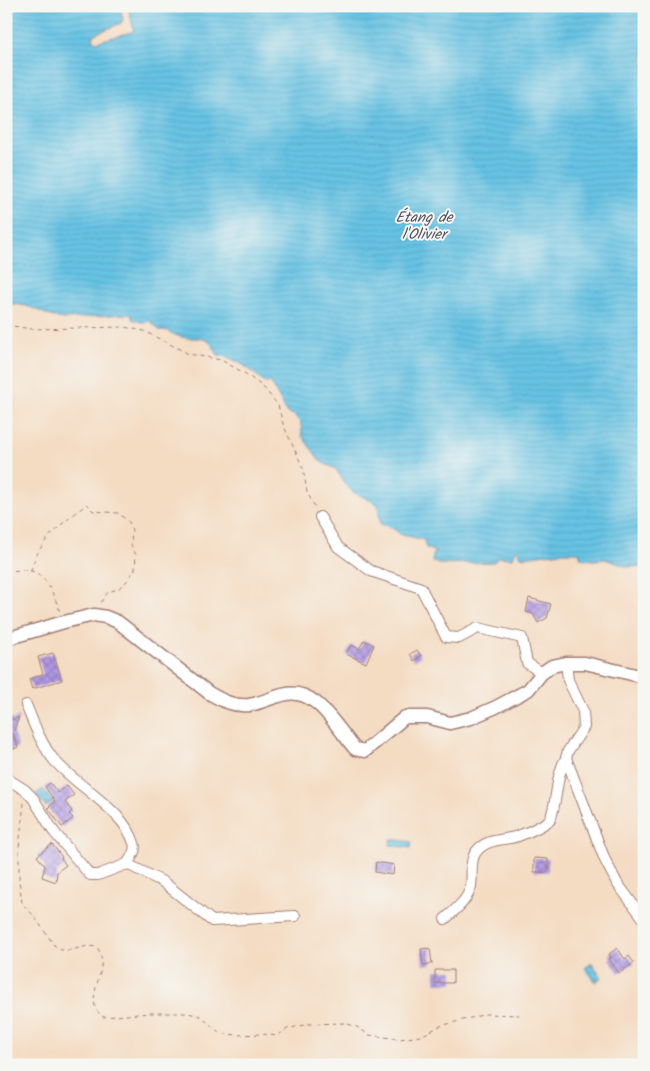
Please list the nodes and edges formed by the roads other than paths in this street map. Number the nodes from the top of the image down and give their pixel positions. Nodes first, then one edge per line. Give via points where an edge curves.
1 (320, 517) road end
2 (6, 639) edge
3 (566, 663) junction
4 (542, 673) junction
5 (644, 677) edge
6 (26, 705) dead end
7 (566, 758) junction
8 (6, 778) edge
9 (127, 864) junction
10 (295, 916) dead end
11 (445, 919) dead end
12 (644, 919) edge

1 - 4 street via 338,547 371,570 421,588 446,637 459,638 478,628 522,638 527,663
2 - 4 street via 94,615 106,617 118,622 225,702 248,705 283,694 298,693 310,698 355,750 365,751 405,717 427,717 450,723 471,718 528,690
3 - 4 street via 552,666
3 - 5 street via 585,663
3 - 7 street via 568,680 583,711 584,727
6 - 9 street via 45,748 55,761 124,825 135,844
7 - 11 street via 560,768 550,820 517,836 483,845 472,861 470,888 463,902
7 - 12 street via 604,860
8 - 9 street via 33,798 54,832 90,874 98,875
9 - 10 street via 162,882 212,921

